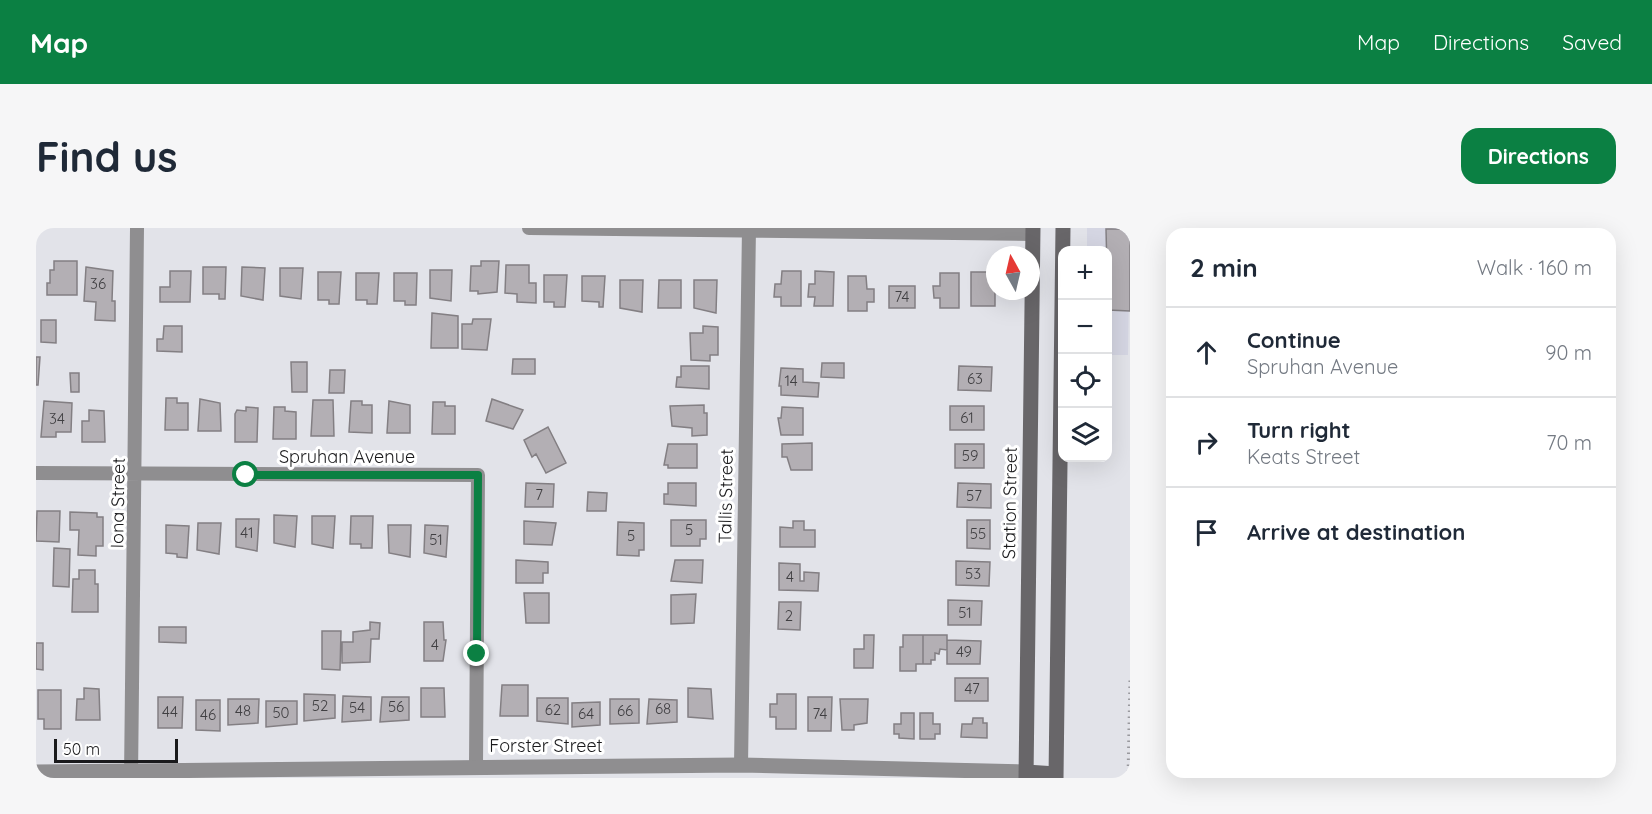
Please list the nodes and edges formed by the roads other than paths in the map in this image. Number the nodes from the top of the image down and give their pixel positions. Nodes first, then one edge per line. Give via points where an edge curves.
1 (137, 228) edge
2 (529, 228) edge
3 (1063, 228) edge
4 (749, 229) edge
5 (1033, 231) edge
6 (36, 473) edge
7 (136, 475) junction
8 (741, 765) junction
9 (476, 766) junction
10 (36, 772) edge
11 (1026, 775) edge
12 (131, 776) edge
13 (1056, 776) edge

1 - 7 street, Iona Street
2 - 4 street
3 - 13 main road
4 - 5 street
4 - 8 street, Tallis Street
5 - 11 main road, Station Street
6 - 7 street, Spruhan Avenue
7 - 9 street, Spruhan Avenue via 478,475
7 - 12 street, Iona Street
8 - 9 street, Forster Street
8 - 11 street, Forster Street
9 - 12 street, Forster Street
10 - 12 street, Forster Street
11 - 13 main road, Forster Street

